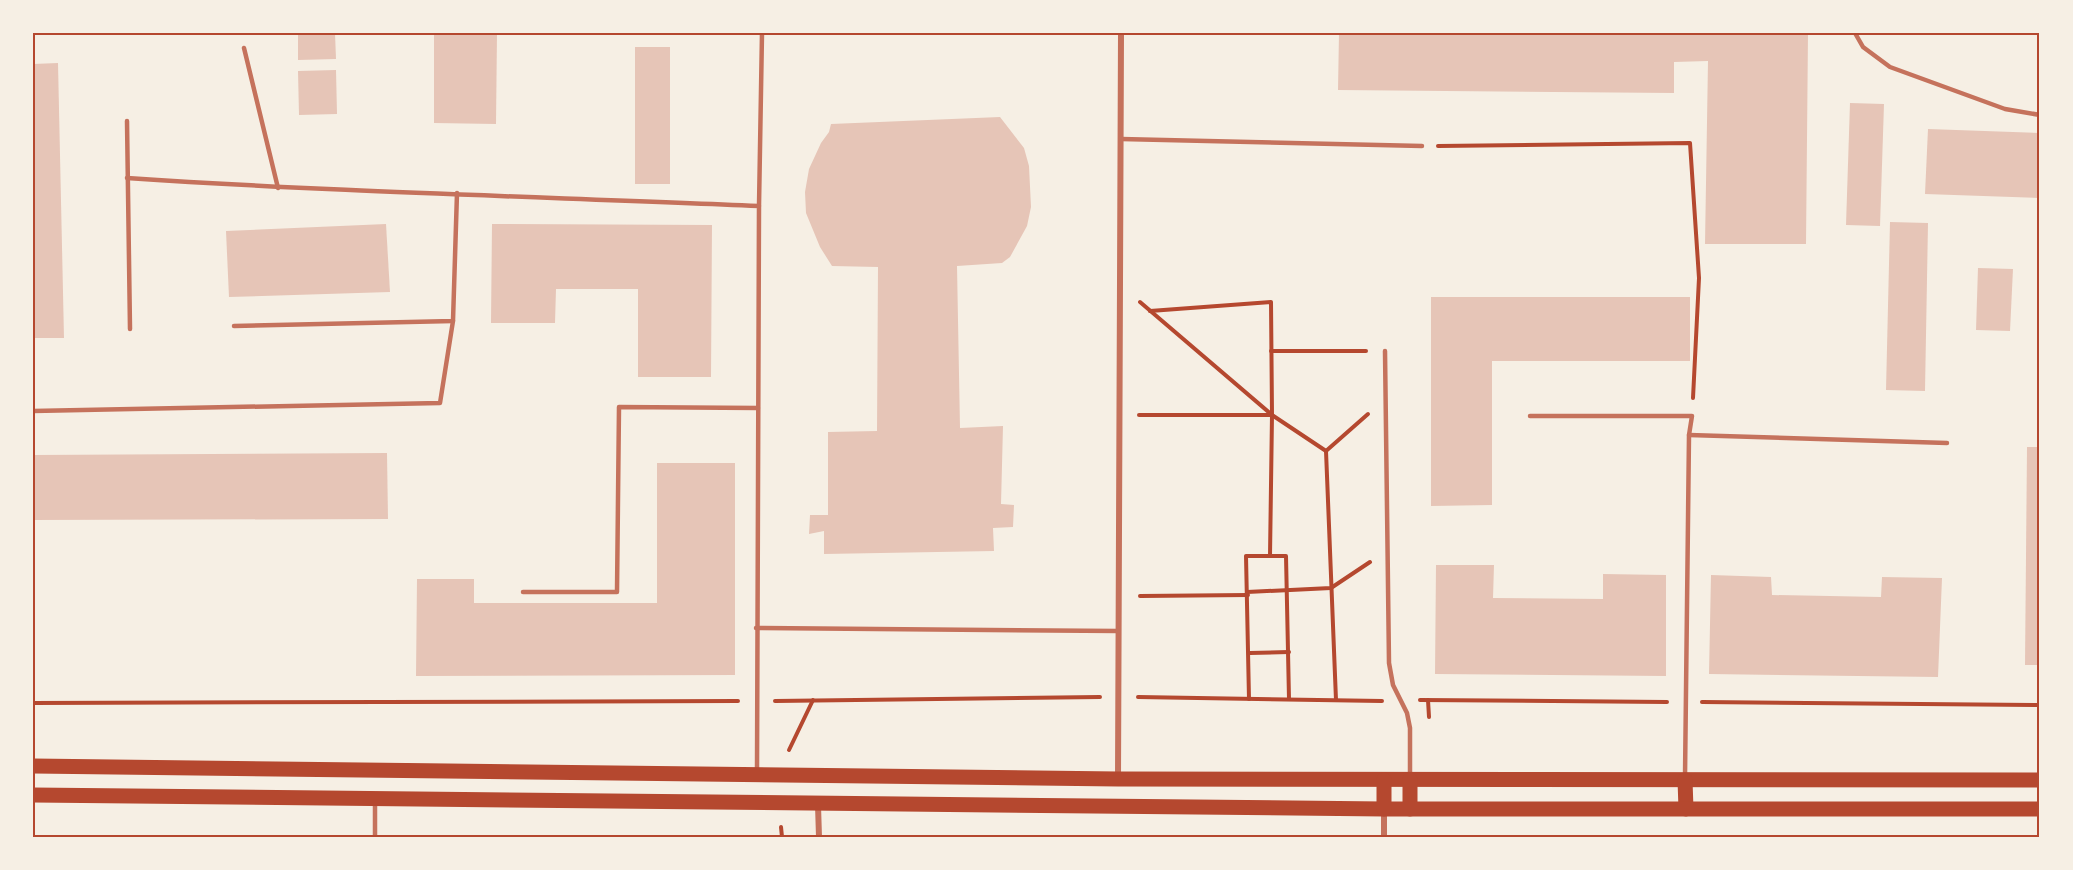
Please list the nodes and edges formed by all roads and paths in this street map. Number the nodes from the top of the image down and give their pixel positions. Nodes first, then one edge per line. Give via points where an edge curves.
1 (762, 33) edge
2 (1121, 33) edge
3 (1856, 33) edge
4 (244, 48) dead end
5 (2040, 116) edge
6 (127, 121) dead end
7 (1121, 140) junction
8 (1422, 146) joint
9 (127, 178) junction
10 (278, 188) junction
11 (457, 193) junction
12 (759, 206) junction
13 (1140, 302) dead end
14 (1150, 310) junction
15 (453, 321) junction
16 (234, 326) dead end
17 (130, 330) dead end
18 (1271, 351) junction
19 (1385, 351) joint
20 (1386, 398) junction
21 (758, 408) junction
22 (33, 411) edge
23 (1139, 415) dead end
24 (1272, 415) junction
25 (1530, 416) dead end
26 (1692, 416) junction
27 (1689, 435) junction
28 (1947, 443) dead end
29 (1326, 451) junction
30 (1388, 549) junction
31 (1270, 556) junction
32 (1331, 588) junction
33 (1287, 590) junction
34 (523, 592) dead end
35 (1248, 594) junction
36 (1140, 596) dead end
37 (756, 628) junction
38 (1118, 630) junction
39 (1289, 652) junction
40 (1250, 654) junction
41 (1117, 697) junction
42 (1249, 699) junction
43 (1289, 699) junction
44 (813, 700) junction
45 (1336, 700) junction
46 (738, 701) dead end
47 (771, 701) dead end
48 (1401, 701) junction
49 (1684, 702) junction
50 (33, 703) edge
51 (2040, 705) edge
52 (783, 750) dead end
53 (33, 766) edge
54 (757, 774) junction
55 (819, 775) junction
56 (1118, 779) junction
57 (1384, 780) junction
58 (1410, 780) junction
59 (1685, 780) junction
60 (2040, 780) edge
61 (33, 795) edge
62 (375, 799) junction
63 (757, 802) junction
64 (818, 803) junction
65 (1116, 806) junction
66 (1384, 809) junction
67 (1410, 809) junction
68 (1686, 809) junction
69 (2040, 809) edge
70 (781, 823) dead end
71 (375, 837) edge
72 (782, 837) edge
73 (819, 837) edge
74 (1384, 837) edge

1 - 12 lane
2 - 7 street
3 - 5 lane via 1863,47 1890,67 2005,109
4 - 10 lane
6 - 9 lane
7 - 8 lane
7 - 38 street
8 - 26 path via 1690,143 1699,278
9 - 10 lane
9 - 17 lane
10 - 11 lane
11 - 12 lane
11 - 15 lane
12 - 21 lane
13 - 14 path
14 - 18 path via 1271,302
14 - 24 path
15 - 16 lane
15 - 22 lane via 440,403
18 - 19 path
18 - 24 path
19 - 20 lane
20 - 29 path
20 - 30 lane
21 - 34 lane via 619,407 617,592
21 - 37 lane
23 - 24 path
24 - 29 path
24 - 31 path
25 - 26 lane
26 - 27 lane
27 - 28 lane
27 - 49 lane
29 - 32 path
30 - 32 path
30 - 48 lane via 1389,663
31 - 33 path via 1286,556
31 - 35 path via 1246,556
32 - 33 path
32 - 45 path
33 - 35 path
33 - 39 path
35 - 36 path
35 - 40 path
37 - 38 lane
37 - 54 lane
38 - 41 street
39 - 40 path
39 - 43 path
40 - 42 path
41 - 42 path
41 - 44 path
41 - 56 street
42 - 43 path
43 - 45 path
44 - 47 path
44 - 52 path via 791,750
45 - 48 path
46 - 50 path
48 - 49 path
48 - 58 lane via 1410,728
49 - 51 path
49 - 59 lane
53 - 54 main road
54 - 55 main road
54 - 63 main road
55 - 56 main road
55 - 64 main road
56 - 57 main road
56 - 65 main road
57 - 58 main road
57 - 66 main road
58 - 59 main road
58 - 67 main road
59 - 60 main road
59 - 68 main road
61 - 62 main road
62 - 63 main road
62 - 71 lane
63 - 64 main road
64 - 65 main road
64 - 73 street
65 - 66 main road
66 - 67 main road
66 - 74 street
67 - 68 main road
68 - 69 main road
70 - 72 path

